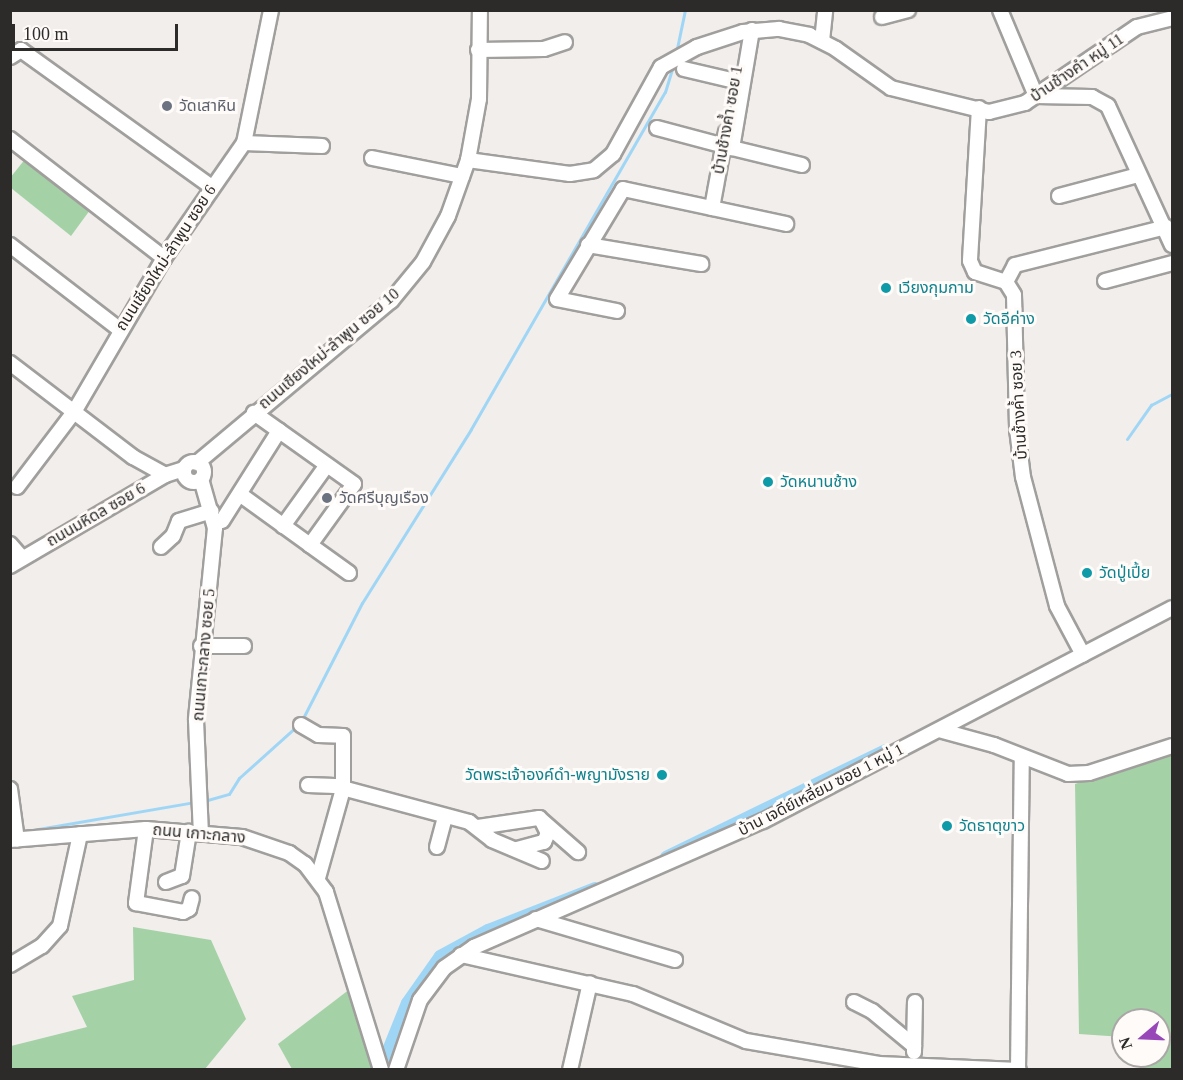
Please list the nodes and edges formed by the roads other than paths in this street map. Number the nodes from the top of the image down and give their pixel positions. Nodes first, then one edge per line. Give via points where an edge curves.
1 (272, 10) edge
2 (480, 10) edge
3 (825, 10) edge
4 (908, 10) edge
5 (1000, 10) edge
6 (1153, 16) edge
7 (882, 17) dead end
8 (1173, 18) edge
9 (748, 31) junction
10 (822, 41) junction
11 (565, 42) dead end
12 (478, 50) junction
13 (10, 57) edge
14 (678, 62) junction
15 (735, 81) junction
16 (1036, 96) junction
17 (979, 108) junction
18 (657, 128) dead end
19 (10, 139) edge
20 (244, 143) junction
21 (322, 146) dead end
22 (724, 146) junction
23 (372, 158) dead end
24 (468, 160) junction
25 (802, 165) dead end
26 (1138, 175) junction
27 (462, 176) junction
28 (212, 187) junction
29 (1059, 196) dead end
30 (712, 208) junction
31 (1166, 212) edge
32 (786, 224) dead end
33 (1166, 227) junction
34 (10, 245) edge
35 (588, 245) junction
36 (1173, 245) edge
37 (164, 258) junction
38 (1173, 263) edge
39 (700, 264) dead end
40 (1105, 281) dead end
41 (1006, 282) junction
42 (617, 311) dead end
43 (119, 329) junction
44 (10, 363) edge
45 (74, 412) junction
46 (254, 413) junction
47 (279, 431) junction
48 (197, 463) junction
49 (327, 465) junction
50 (184, 469) junction
51 (165, 475) junction
52 (201, 479) junction
53 (17, 487) dead end
54 (241, 495) junction
55 (212, 511) junction
56 (222, 521) dead end
57 (283, 526) junction
58 (10, 544) edge
59 (310, 546) junction
60 (161, 547) dead end
61 (22, 558) junction
62 (10, 566) edge
63 (349, 573) dead end
64 (1173, 608) edge
65 (201, 646) junction
66 (244, 646) dead end
67 (1081, 651) junction
68 (301, 725) dead end
69 (939, 730) junction
70 (1173, 746) edge
71 (1022, 757) junction
72 (308, 785) dead end
73 (10, 789) edge
74 (343, 789) junction
75 (12, 810) edge
76 (445, 818) junction
77 (542, 821) junction
78 (478, 827) junction
79 (197, 829) junction
80 (146, 830) junction
81 (80, 834) junction
82 (14, 840) edge
83 (437, 847) dead end
84 (514, 850) junction
85 (578, 852) dead end
86 (542, 861) dead end
87 (318, 878) junction
88 (166, 882) dead end
89 (192, 897) dead end
90 (536, 919) junction
91 (461, 955) junction
92 (675, 960) dead end
93 (10, 965) edge
94 (590, 983) junction
95 (854, 1002) dead end
96 (915, 1002) dead end
97 (914, 1046) junction
98 (841, 1064) edge
99 (914, 1068) edge
100 (1019, 1069) edge
101 (381, 1070) edge
102 (396, 1070) edge
103 (570, 1070) edge

1 - 20 street, ถนนเชียงใหม่-ลำพูน ซอย 6
2 - 12 street, ถนนเชียงใหม่-ลำพูน ซอย 10
3 - 10 street
4 - 7 street
5 - 16 street
6 - 8 street, บ้านช้างคำ หมู่ 11
6 - 16 street, บ้านช้างคำ หมู่ 11
9 - 10 street, บ้านช้างคำ หมู่ 11 via 779,28
9 - 14 street, บ้านช้างคำ หมู่ 11
9 - 15 street, บ้านช้างค้ำ ซอย 1
9 - 25 street via 732,148
10 - 17 street, บ้านช้างคำ หมู่ 11 via 891,88
11 - 12 street via 544,50
12 - 24 street, ถนนเชียงใหม่-ลำพูน ซอย 10 via 479,99
13 - 28 street via 21,50
14 - 15 street
14 - 24 street via 648,83 613,154 594,170 570,174
15 - 22 street, บ้านช้างค้ำ ซอย 1
16 - 17 street, บ้านช้างคำ หมู่ 11 via 1005,110
16 - 26 street via 1092,97 1108,106
17 - 41 street via 970,261 975,272
18 - 22 street
19 - 37 street
20 - 21 street
20 - 28 street, ถนนเชียงใหม่-ลำพูน ซอย 6
22 - 30 street, บ้านช้างค้ำ ซอย 1
23 - 27 street
24 - 27 street, ถนนเชียงใหม่-ลำพูน ซอย 10
26 - 29 street
26 - 31 street
27 - 46 street, ถนนเชียงใหม่-ลำพูน ซอย 10 via 448,216 423,262 392,301
28 - 37 street, ถนนเชียงใหม่-ลำพูน ซอย 6
30 - 32 street
30 - 35 street via 624,189
31 - 33 street
33 - 36 street
33 - 41 street via 1015,265
34 - 43 street
35 - 39 street
35 - 42 street via 557,299
37 - 43 street, ถนนเชียงใหม่-ลำพูน ซอย 6
38 - 40 street
41 - 67 street, บ้านช้างค้ำ ซอย 3 via 1014,295 1017,429 1023,477 1057,606
43 - 45 street, ถนนเชียงใหม่-ลำพูน ซอย 6
44 - 45 street
45 - 51 street
45 - 53 street, ถนนเชียงใหม่-ลำพูน ซอย 6
46 - 47 street
46 - 48 street, ถนนเชียงใหม่-ลำพูน ซอย 10
47 - 49 street
47 - 54 street
48 - 50 street
48 - 52 street via 203,468
49 - 57 street
49 - 59 street via 354,484
50 - 51 street, ถนนมหิดล ซอย 6
50 - 52 street via 190,482
51 - 61 street, ถนนมหิดล ซอย 6
52 - 55 street, ถนนเกาะกลาง ซอย 5
54 - 56 street
54 - 57 street
55 - 60 street via 179,521 173,536
55 - 65 street, ถนนเกาะกลาง ซอย 5 via 212,576
57 - 59 street
58 - 61 street
59 - 63 street
61 - 62 street, ถนนมหิดล ซอย 6
64 - 67 street, บ้าน เจดีย์เหลี่ยม ซอย 1 หมู่ 1
65 - 66 street
65 - 79 street, ถนนเกาะกลาง ซอย 5 via 196,720 201,797
67 - 69 street, บ้าน เจดีย์เหลี่ยม ซอย 1 หมู่ 1
68 - 74 street via 318,735 343,736
69 - 71 street
69 - 90 street, บ้าน เจดีย์เหลี่ยม ซอย 1 หมู่ 1 via 763,821
70 - 71 street via 1089,773 1068,774
71 - 100 street
72 - 74 street
73 - 75 street
74 - 76 street
74 - 87 street
75 - 82 street
76 - 78 street
76 - 83 street
77 - 78 street via 539,818
77 - 84 street via 548,833 544,843
77 - 85 street
78 - 84 street via 492,840
79 - 80 street, ถนน เกาะกลาง
79 - 87 street, ถนน เกาะกลาง via 278,847 305,864
79 - 88 street, ถนนเกาะกลาง ซอย 5 via 182,876
80 - 81 street, ถนน เกาะกลาง
80 - 89 street via 136,903 183,912 189,909
81 - 82 street, ถนน เกาะกลาง
81 - 93 street via 60,926 42,946
84 - 86 street
87 - 101 street, ถนน เกาะกลาง via 338,926
90 - 91 street, บ้าน เจดีย์เหลี่ยม ซอย 1 หมู่ 1
90 - 92 street via 630,943
91 - 94 street
91 - 102 street, บ้าน เจดีย์เหลี่ยม ซอย 1 หมู่ 1 via 444,968 420,1000
94 - 98 street via 633,994 746,1041
94 - 103 street
95 - 97 street via 872,1011
96 - 97 street
97 - 99 street
98 - 99 street
99 - 100 street

